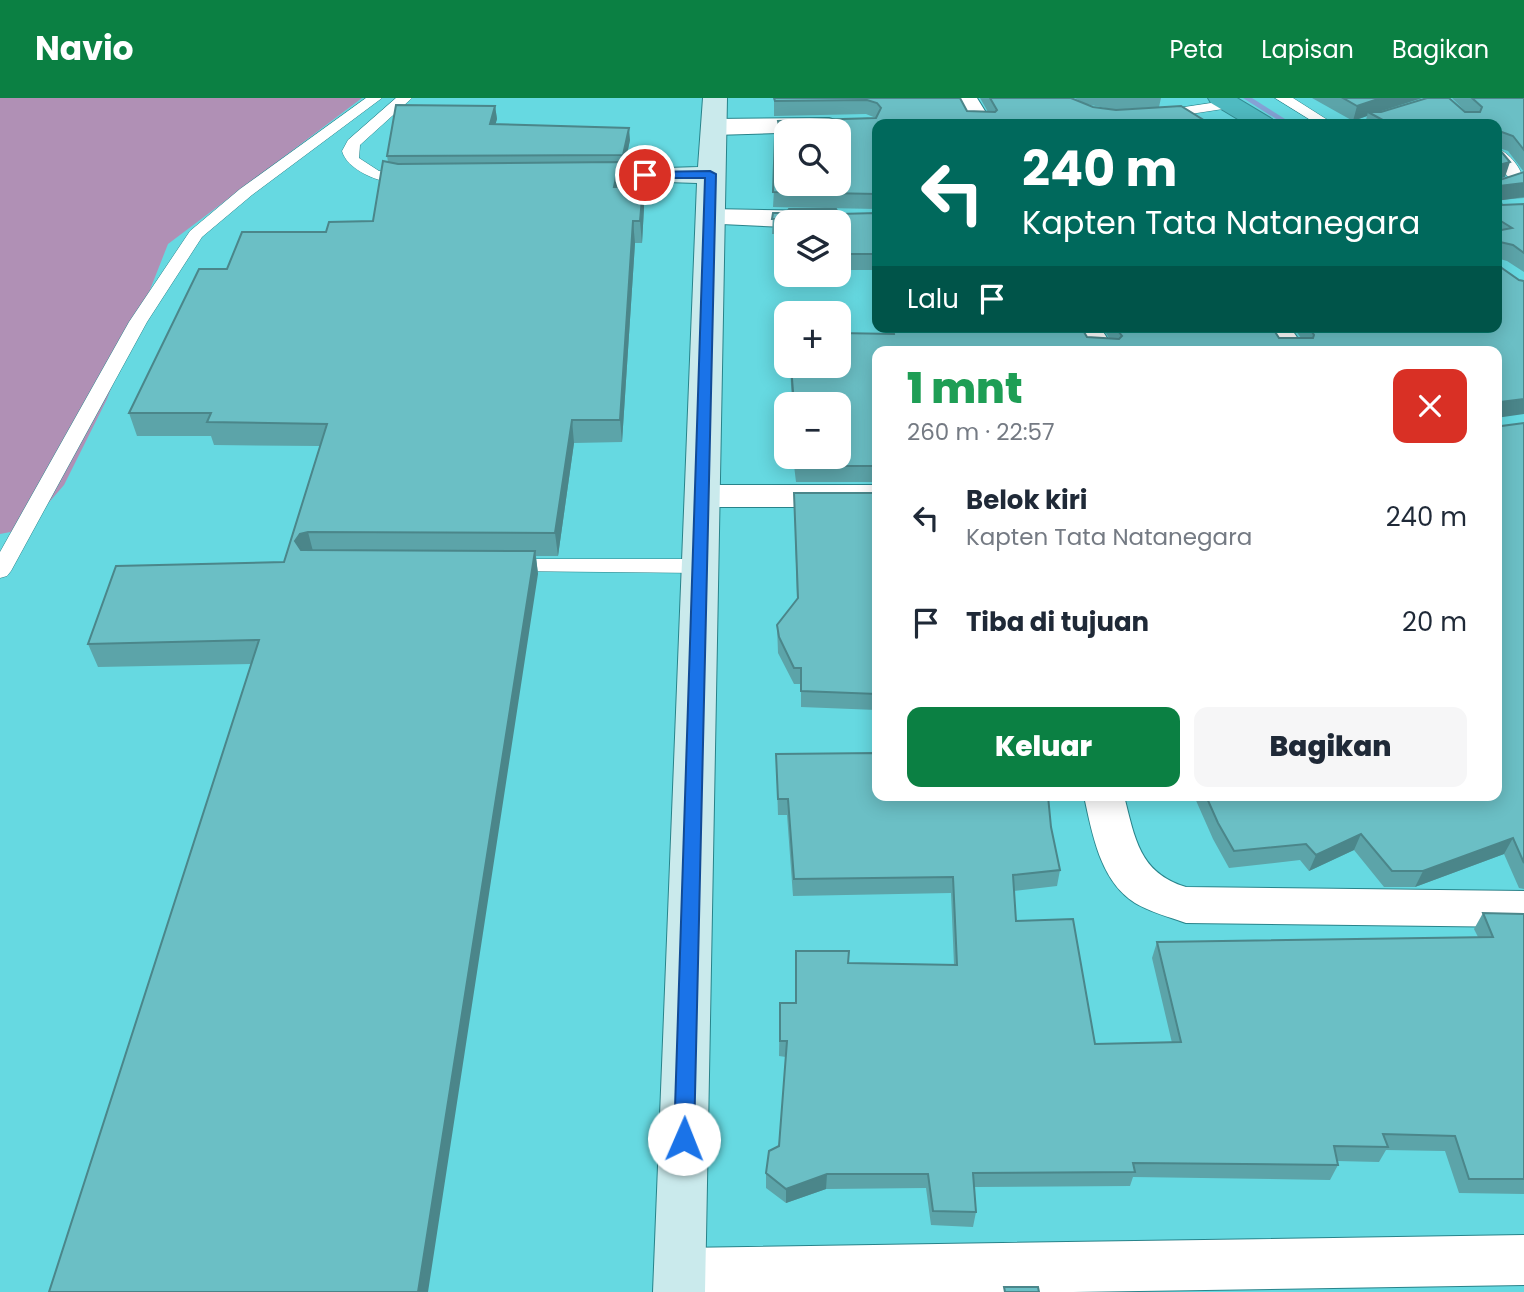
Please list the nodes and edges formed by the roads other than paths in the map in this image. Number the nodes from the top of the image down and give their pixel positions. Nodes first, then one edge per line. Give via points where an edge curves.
1 (376, 98) edge
2 (405, 98) edge
3 (715, 98) edge
4 (965, 98) edge
5 (1154, 98) edge
6 (1282, 98) edge
7 (1175, 112) junction
8 (1243, 114) edge
9 (1144, 116) edge
10 (977, 119) edge
11 (1318, 119) edge
12 (853, 125) edge
13 (714, 127) junction
14 (1502, 159) edge
15 (710, 174) junction
16 (645, 175) joint
17 (578, 176) edge
18 (429, 178) edge
19 (1502, 201) edge
20 (710, 217) junction
21 (774, 218) edge
22 (702, 496) junction
23 (872, 496) edge
24 (492, 565) edge
25 (700, 566) junction
26 (0, 571) edge
27 (1105, 801) edge
28 (1524, 909) edge
29 (1524, 1260) edge
30 (680, 1283) edge

1 - 26 lane via 196,234 138,322
2 - 18 lane via 354,143 352,160 375,175
3 - 13 main road
4 - 10 street
5 - 7 lane
6 - 11 lane
7 - 8 lane
7 - 9 lane
12 - 13 street
13 - 15 main road
14 - 19 lane via 1516,172 1517,180
15 - 16 main road
15 - 20 main road
16 - 17 lane
20 - 21 street
20 - 22 main road
22 - 23 street
22 - 25 main road
24 - 25 lane
25 - 30 main road
27 - 28 street via 1122,863 1144,888 1168,901 1186,905
29 - 30 street

